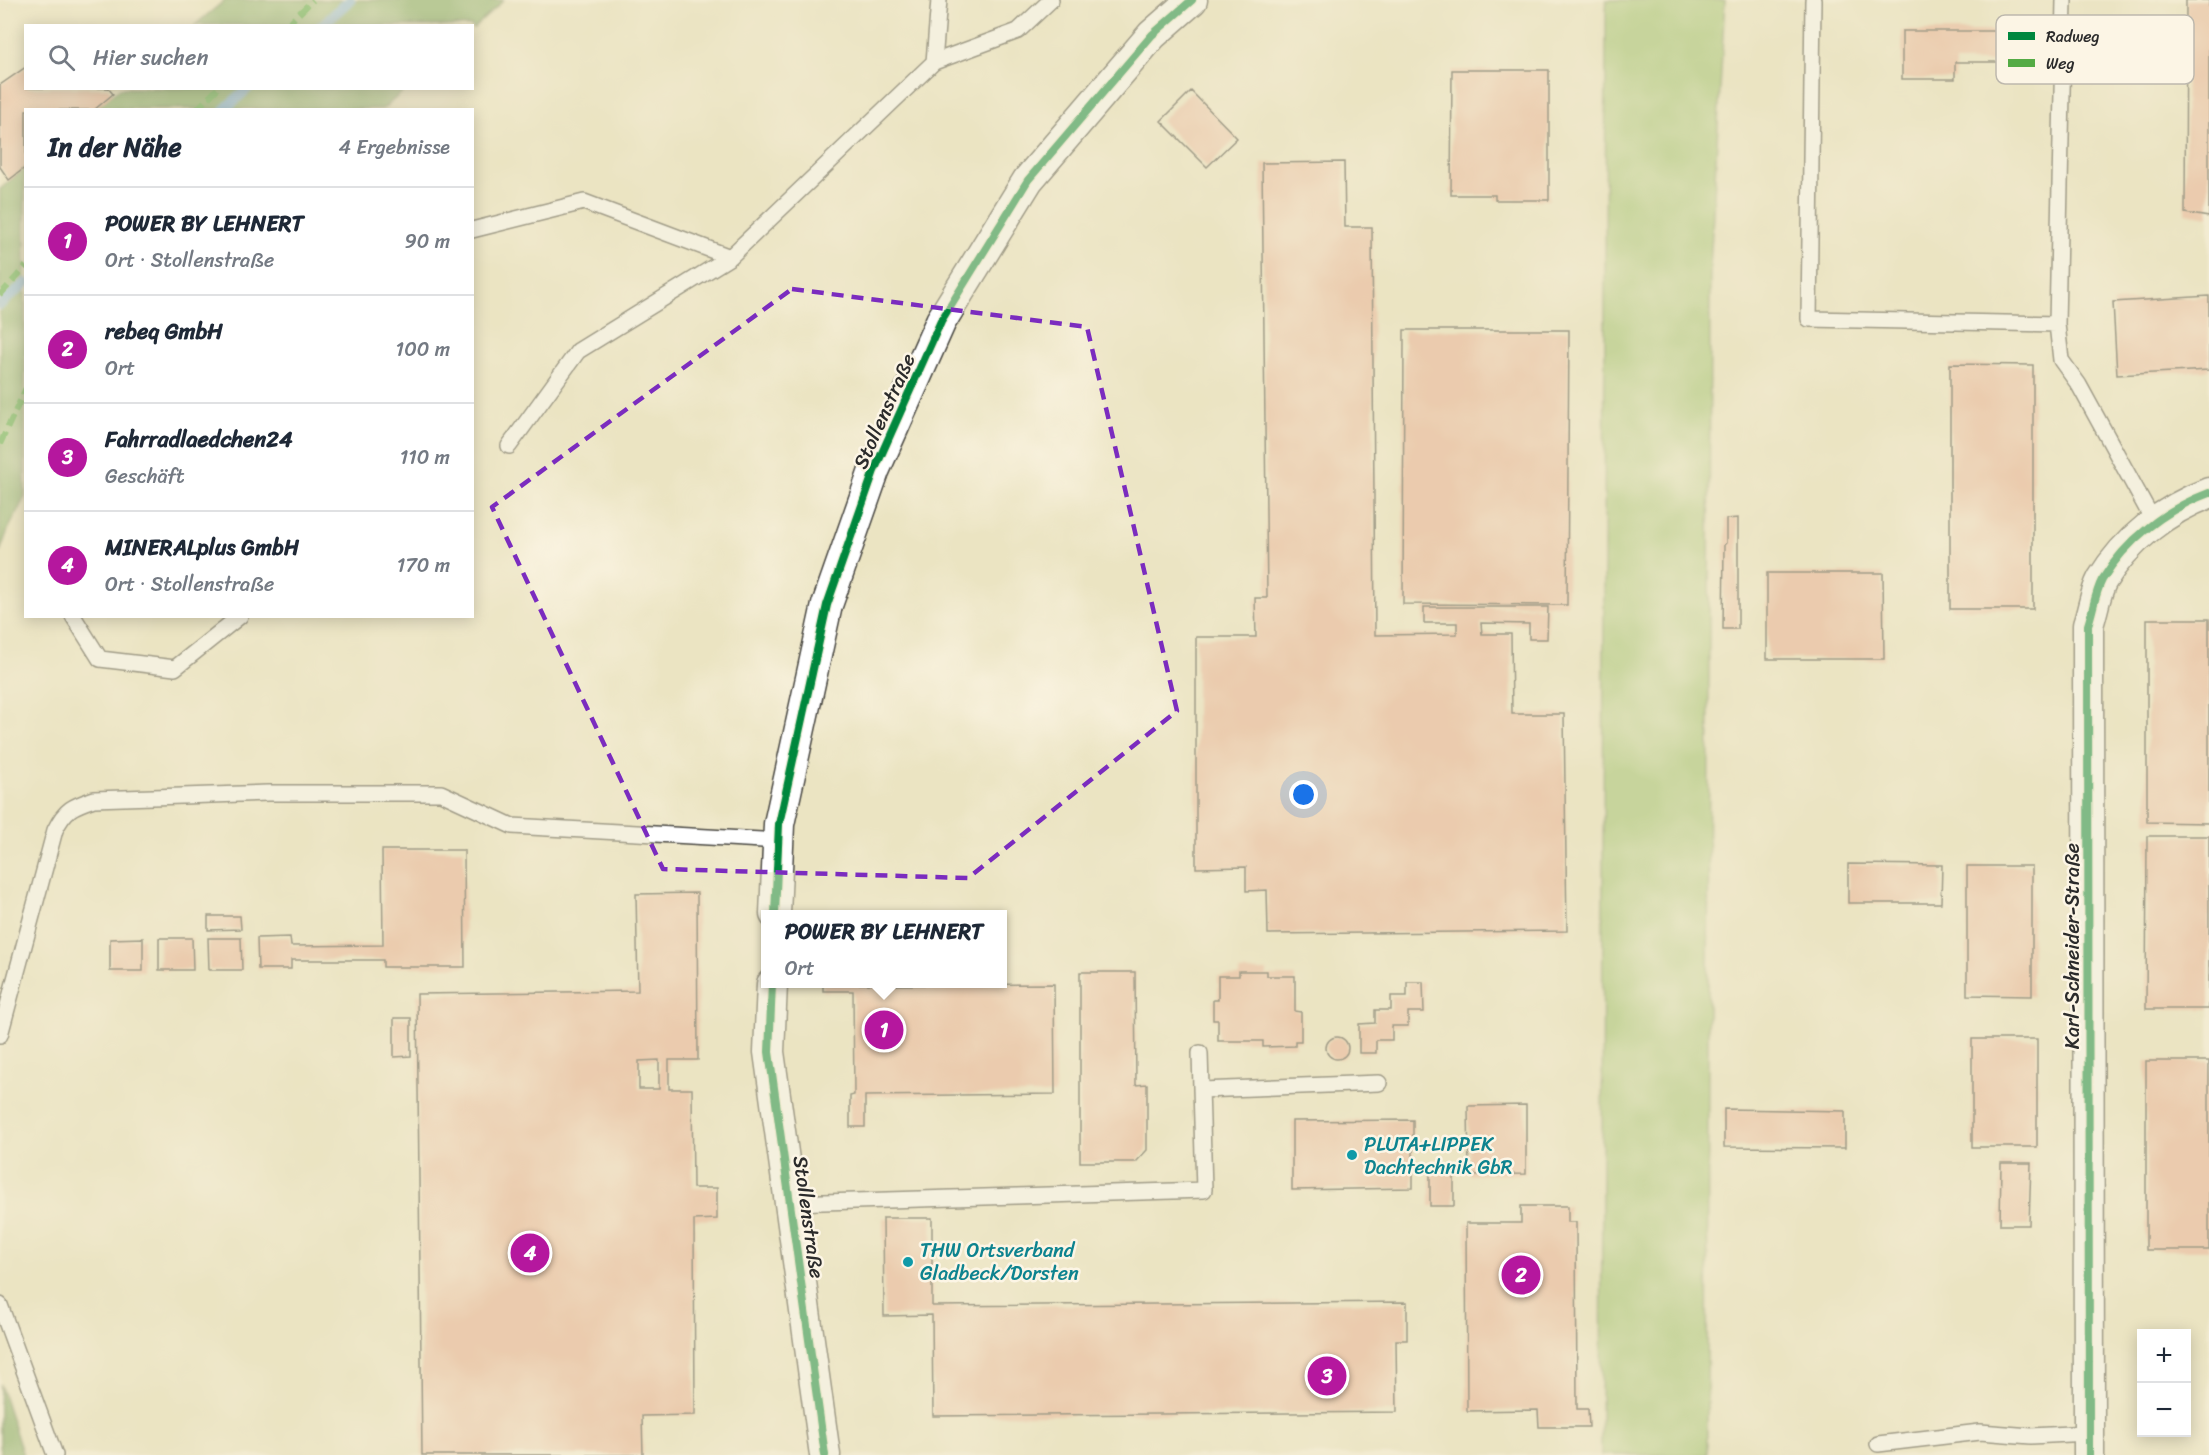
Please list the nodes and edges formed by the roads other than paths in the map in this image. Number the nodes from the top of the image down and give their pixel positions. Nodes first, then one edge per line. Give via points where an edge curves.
1 (939, 0) edge
2 (1051, 0) edge
3 (1191, 0) edge
4 (1813, 0) edge
5 (2064, 0) edge
6 (2064, 15) edge
7 (934, 62) junction
8 (2062, 84) edge
9 (474, 230) edge
10 (730, 257) junction
11 (2057, 324) junction
12 (508, 446) dead end
13 (2209, 493) edge
14 (2154, 522) junction
15 (74, 618) edge
16 (238, 618) edge
17 (778, 841) junction
18 (775, 910) edge
19 (772, 988) edge
20 (0, 1035) edge
21 (1200, 1053) dead end
22 (1379, 1083) dead end
23 (1201, 1090) junction
24 (791, 1203) junction
25 (0, 1305) edge
26 (1878, 1444) dead end
27 (2089, 1444) edge
28 (55, 1455) edge
29 (825, 1455) edge

1 - 7 lane
2 - 7 lane via 1018,31
3 - 17 street, Stollenstraße via 1152,35 1028,180 941,321 874,471 827,605
4 - 11 lane via 1809,319
5 - 6 lane
7 - 10 lane
8 - 11 lane
9 - 10 lane via 584,202
10 - 12 lane via 578,351
11 - 14 lane via 2061,360 2079,385
13 - 14 street, Karl-Schneider-Straße
14 - 27 street, Karl-Schneider-Straße via 2122,551 2101,582 2088,625
15 - 16 lane via 100,659 175,668
17 - 18 street, Stollenstraße
17 - 20 lane via 512,826 441,793 94,799 63,814 55,830
19 - 24 street, Stollenstraße via 768,1052
21 - 23 lane
22 - 23 lane
23 - 24 lane via 1204,1190
24 - 29 street, Stollenstraße
25 - 28 lane
26 - 27 lane via 1980,1432

